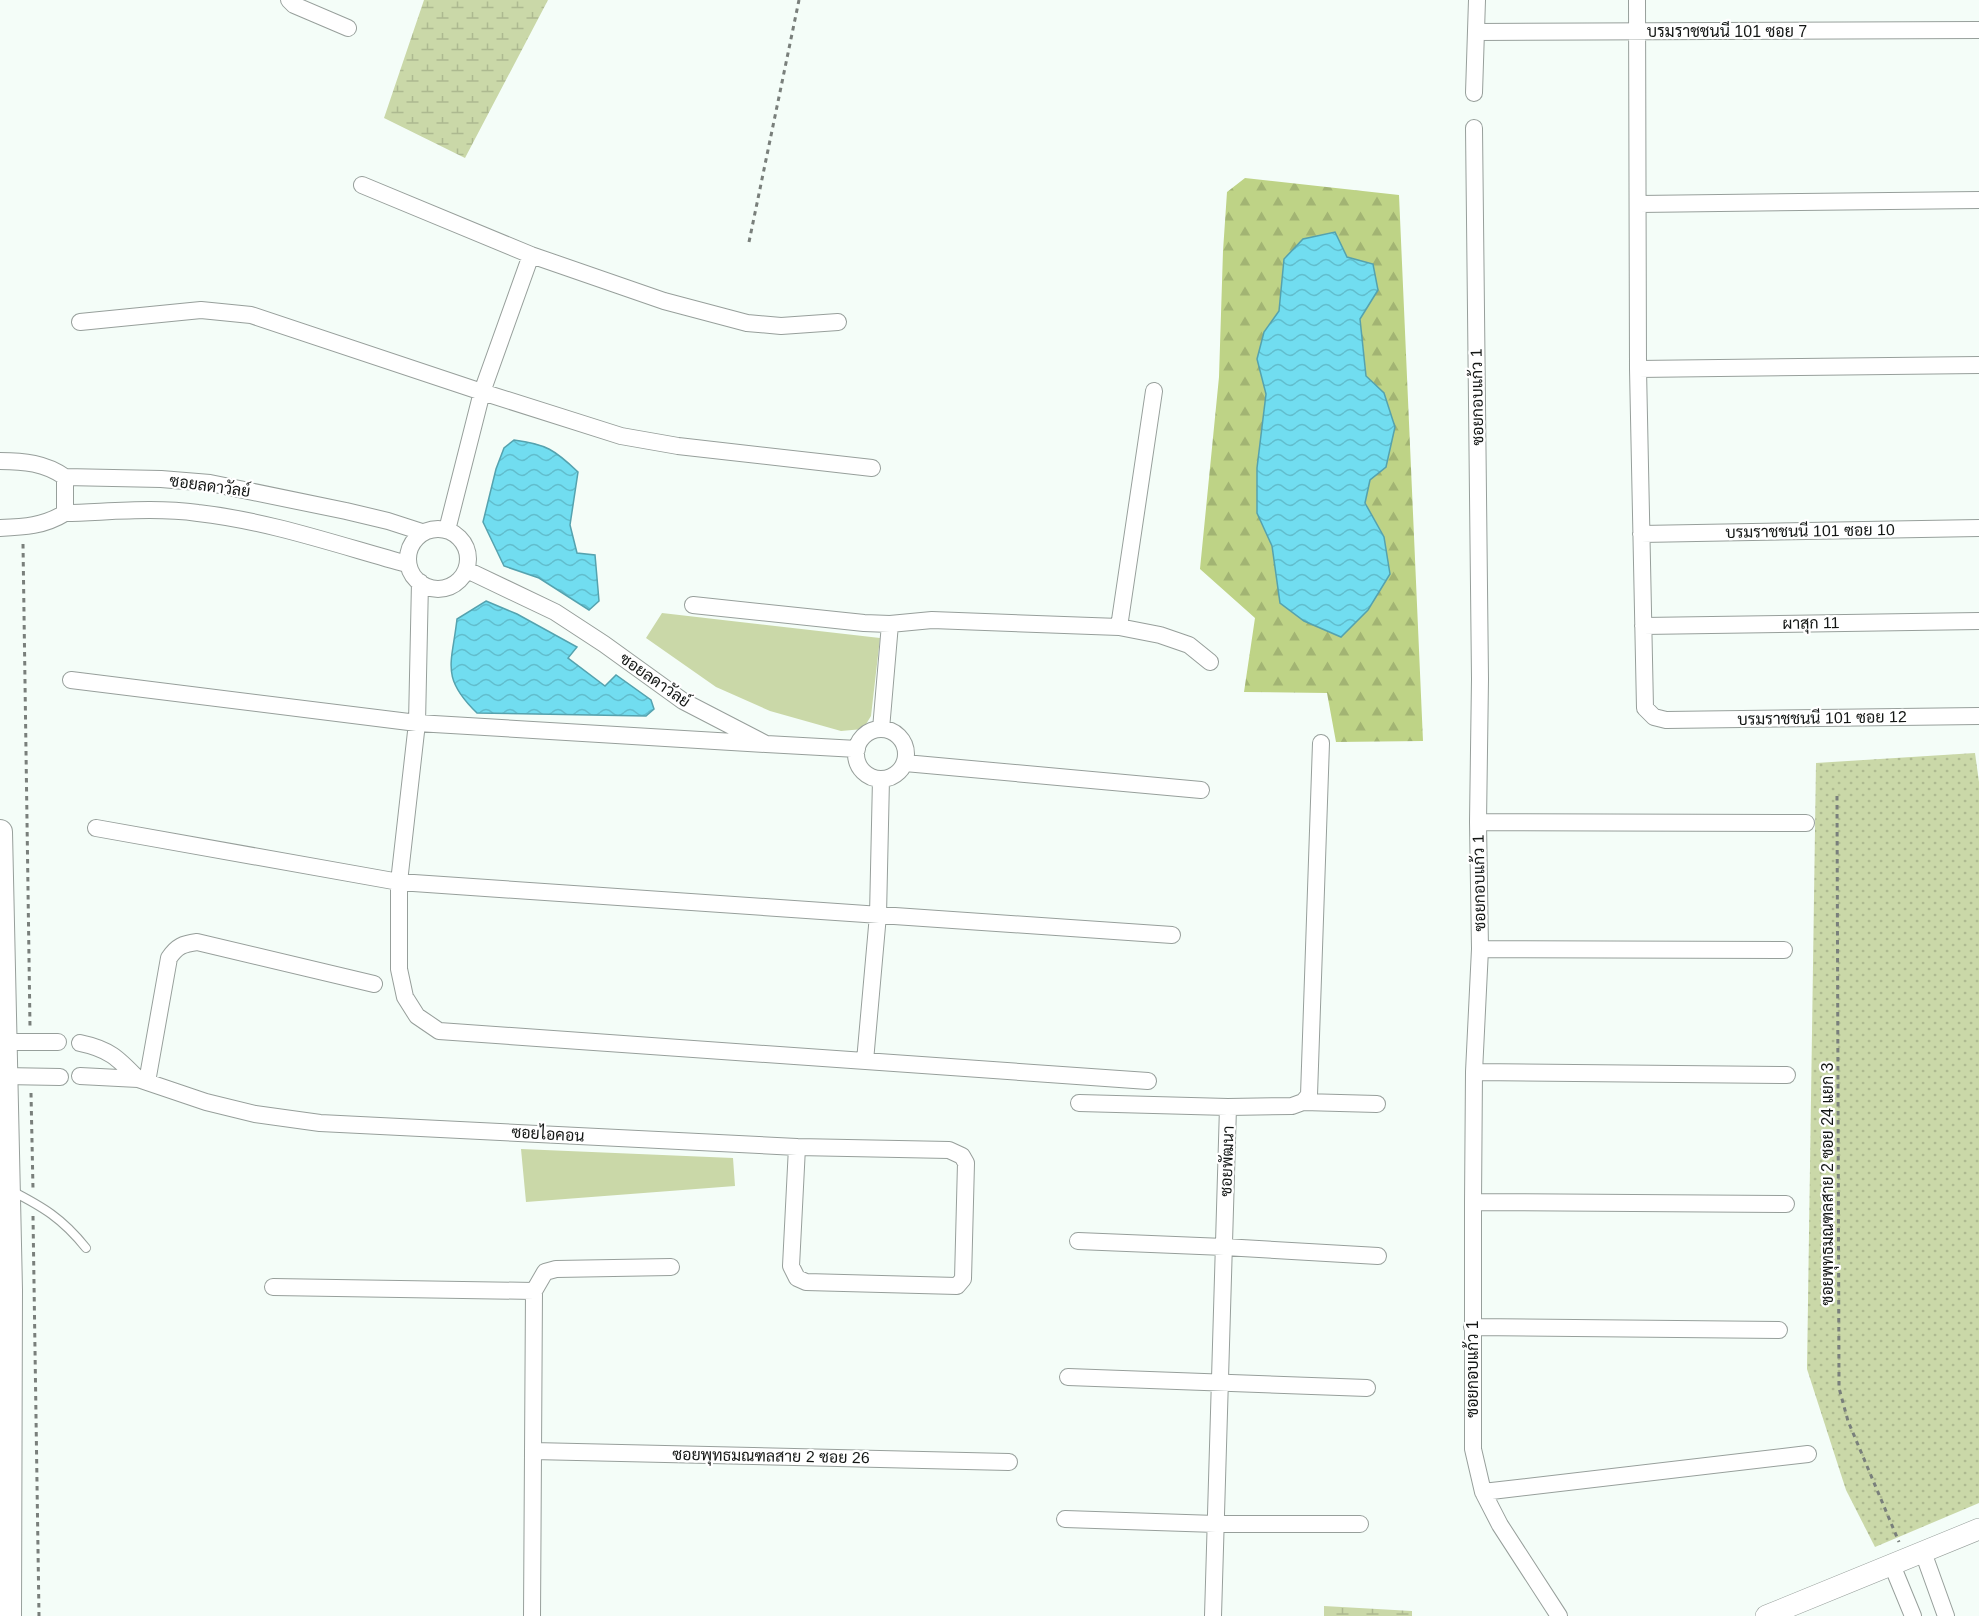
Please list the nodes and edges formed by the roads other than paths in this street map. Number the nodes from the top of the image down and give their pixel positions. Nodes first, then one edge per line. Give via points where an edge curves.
1 (289, 0) edge
2 (1477, 0) edge
3 (1637, 0) edge
4 (348, 28) dead end
5 (1979, 30) edge
6 (1638, 32) junction
7 (1476, 33) junction
8 (1474, 93) dead end
9 (1474, 128) dead end
10 (362, 185) dead end
11 (1979, 200) edge
12 (1639, 204) junction
13 (531, 255) junction
14 (81, 322) dead end
15 (838, 322) dead end
16 (1979, 365) edge
17 (1638, 369) junction
18 (1154, 391) dead end
19 (482, 392) junction
20 (0, 462) edge
21 (872, 468) dead end
22 (65, 477) junction
23 (65, 513) junction
24 (0, 528) edge
25 (1979, 528) edge
26 (447, 530) junction
27 (422, 532) junction
28 (1641, 534) junction
29 (407, 564) junction
30 (467, 570) junction
31 (420, 582) junction
32 (693, 605) dead end
33 (1979, 621) edge
34 (890, 624) junction
35 (1643, 626) junction
36 (1119, 627) junction
37 (1210, 662) dead end
38 (71, 680) dead end
39 (1979, 716) edge
40 (417, 723) junction
41 (881, 729) junction
42 (1322, 742) dead end
43 (766, 744) junction
44 (857, 749) junction
45 (905, 763) junction
46 (881, 779) junction
47 (1201, 790) dead end
48 (1478, 822) junction
49 (1806, 823) dead end
50 (96, 828) dead end
51 (0, 832) edge
52 (399, 882) junction
53 (878, 915) junction
54 (1172, 935) dead end
55 (1480, 950) junction
56 (1784, 950) dead end
57 (375, 984) dead end
58 (3, 1042) junction
59 (58, 1042) dead end
60 (81, 1043) dead end
61 (865, 1061) junction
62 (1474, 1072) junction
63 (1787, 1075) dead end
64 (4, 1076) junction
65 (81, 1076) dead end
66 (60, 1077) dead end
67 (143, 1080) junction
68 (1148, 1081) dead end
69 (1303, 1102) junction
70 (1079, 1103) dead end
71 (1377, 1104) dead end
72 (1228, 1107) junction
73 (797, 1146) junction
74 (7, 1188) junction
75 (1473, 1202) junction
76 (1786, 1204) dead end
77 (1078, 1241) dead end
78 (1224, 1247) junction
79 (86, 1248) dead end
80 (1378, 1256) dead end
81 (671, 1267) dead end
82 (273, 1287) dead end
83 (10, 1290) junction
84 (534, 1291) junction
85 (0, 1314) edge
86 (1472, 1327) junction
87 (1779, 1330) dead end
88 (1068, 1377) dead end
89 (1220, 1382) junction
90 (1367, 1388) dead end
91 (533, 1451) junction
92 (1808, 1454) dead end
93 (1009, 1462) dead end
94 (1483, 1492) junction
95 (1065, 1519) dead end
96 (1216, 1524) junction
97 (1360, 1524) dead end
98 (1979, 1529) edge
99 (1907, 1559) junction
100 (9, 1616) edge
101 (532, 1616) edge
102 (1213, 1616) edge
103 (1559, 1616) edge
104 (1766, 1616) edge
105 (1913, 1616) edge
106 (1946, 1616) edge

1 - 4 street
2 - 7 street
3 - 6 street
5 - 6 street, บรมราชชนนี 101 ซอย 7
6 - 7 street, บรมราชชนนี 101 ซอย 7
6 - 12 street
7 - 8 street
9 - 48 street, ซอยกอบแก้ว 1
10 - 13 street
11 - 12 street
12 - 17 street
13 - 15 street via 664,301 747,323 781,326
13 - 19 street
14 - 19 street via 201,310 250,315
16 - 17 street
17 - 28 street
18 - 36 street
19 - 21 street via 621,436
19 - 26 street
20 - 22 street, ซอยลดาวัลย์ via 39,464
22 - 23 street
22 - 27 street, ซอยลดาวัลย์ via 210,483 346,511
23 - 24 street, ซอยลดาวัลย์ via 40,525
23 - 29 street, ซอยลดาวัลย์ via 160,509 198,513 277,528
25 - 28 street, บรมราชชนนี 101 ซอย 10
26 - 27 street, ซอยลดาวัลย์
26 - 30 street via 465,546
27 - 29 street via 408,551
28 - 35 street
29 - 31 street via 410,574
30 - 31 street via 451,587 439,590
30 - 43 street, ซอยลดาวัลย์ via 555,612 683,701
31 - 40 street
32 - 34 street
33 - 35 street, ผาสุก 11
34 - 36 street via 932,620
34 - 41 street
35 - 39 street, บรมราชชนนี 101 ซอย 12 via 1645,708 1654,717 1666,720
36 - 37 street via 1189,645
38 - 40 street
40 - 43 street
40 - 52 street
41 - 44 street via 862,738
41 - 45 street via 889,730 905,744
42 - 69 street via 1309,1095
43 - 44 street, ซอยลดาวัลย์
44 - 46 street via 859,766
45 - 46 street via 893,776
45 - 47 street
46 - 53 street
48 - 49 street
48 - 55 street, ซอยกอบแก้ว 1
50 - 52 street
51 - 58 main road
52 - 53 street
52 - 61 street via 399,969 405,997 417,1016 439,1031
53 - 54 street
53 - 61 street
55 - 56 street
55 - 62 street, ซอยกอบแก้ว 1
57 - 67 street via 197,942 183,944 168,958
58 - 59 street
58 - 64 main road
60 - 67 street, ซอยไอคอน via 115,1055
61 - 68 street
62 - 63 street
62 - 75 street, ซอยกอบแก้ว 1
64 - 66 street
64 - 74 main road
65 - 67 street, ซอยไอคอน
67 - 73 street, ซอยไอคอน via 206,1102 320,1124
69 - 71 street, ซอยพัฒนา
69 - 72 street, ซอยพัฒนา via 1292,1106
70 - 72 street
72 - 78 street, ซอยพัฒนา
73 - 73 street, ซอยไอคอน via 949,1150 962,1156 966,1163 961,1284 806,1282 797,1278 791,1266
74 - 79 lane via 52,1213
74 - 83 main road
75 - 76 street
75 - 86 street, ซอยกอบแก้ว 1
77 - 78 street
78 - 80 street
78 - 89 street, ซอยพัฒนา
81 - 84 street via 556,1269 545,1272
82 - 84 street
83 - 85 main road
83 - 100 main road
84 - 91 street
86 - 87 street
86 - 94 street, ซอยกอบแก้ว 1 via 1473,1449
88 - 89 street
89 - 90 street
89 - 96 street, ซอยพัฒนา
91 - 93 street, ซอยพุทธมณฑลสาย 2 ซอย 26
91 - 101 street
92 - 94 street
94 - 103 street, ซอยกอบแก้ว 1
95 - 96 street
96 - 97 street
96 - 102 street, ซอยพัฒนา
98 - 99 street
99 - 104 street
99 - 105 street
99 - 106 street

